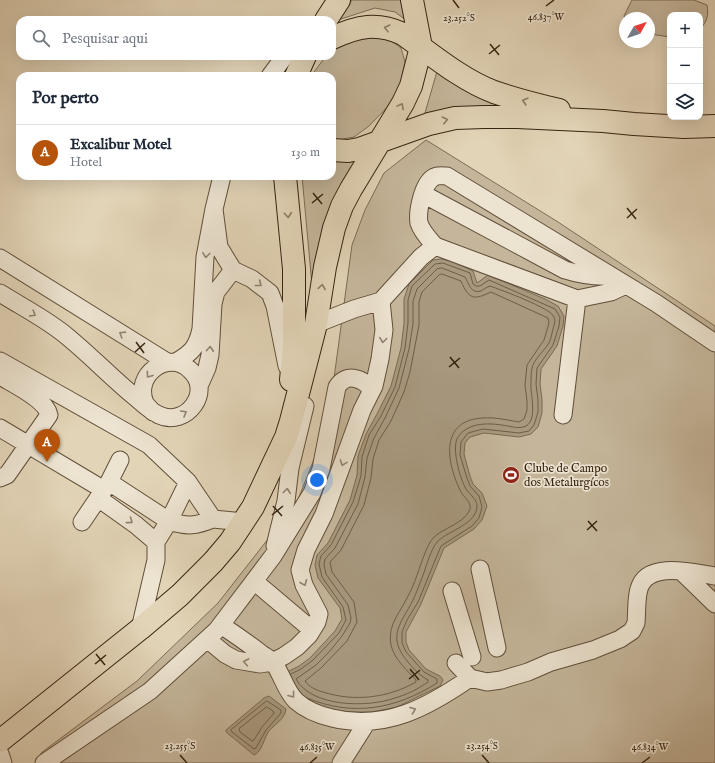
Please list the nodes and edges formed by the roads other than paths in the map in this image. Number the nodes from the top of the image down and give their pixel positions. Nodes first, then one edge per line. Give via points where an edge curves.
1 (333, 0) edge
2 (339, 0) edge
3 (412, 0) edge
4 (319, 16) edge
5 (329, 16) edge
6 (336, 36) edge
7 (421, 47) junction
8 (299, 60) edge
9 (277, 72) edge
10 (603, 121) junction
11 (715, 126) edge
12 (381, 140) junction
13 (336, 150) edge
14 (221, 180) edge
15 (285, 180) edge
16 (423, 194) junction
17 (214, 209) junction
18 (435, 246) junction
19 (0, 258) edge
20 (233, 270) junction
21 (612, 276) junction
22 (626, 285) junction
23 (0, 293) edge
24 (577, 299) junction
25 (381, 301) junction
26 (316, 324) junction
27 (715, 343) edge
28 (0, 361) edge
29 (171, 362) junction
30 (306, 363) junction
31 (0, 376) edge
32 (291, 384) junction
33 (199, 386) junction
34 (372, 390) junction
35 (153, 412) junction
36 (563, 415) dead end
37 (0, 428) edge
38 (28, 445) junction
39 (275, 459) junction
40 (120, 460) dead end
41 (0, 478) edge
42 (188, 482) junction
43 (103, 490) junction
44 (213, 520) junction
45 (169, 521) junction
46 (82, 522) dead end
47 (244, 522) junction
48 (156, 542) junction
49 (273, 556) junction
50 (480, 569) dead end
51 (681, 571) junction
52 (715, 576) edge
53 (254, 581) junction
54 (452, 591) dead end
55 (715, 604) edge
56 (221, 624) junction
57 (140, 629) junction
58 (312, 630) junction
59 (207, 639) junction
60 (497, 648) dead end
61 (472, 657) dead end
62 (272, 662) junction
63 (456, 663) dead end
64 (470, 678) junction
65 (367, 722) junction
66 (0, 741) edge
67 (0, 754) edge
68 (3, 763) edge
69 (44, 763) edge
70 (341, 763) edge

1 - 4 street
2 - 5 main road
3 - 7 main road
7 -> 6 main road via 403,34 383,27 357,28
10 -> 7 main road via 536,105 493,91 466,78
12 -> 7 main road via 411,86
8 - 9 street
10 - 11 main road
12 -> 10 main road via 455,118 484,116
12 - 13 main road via 359,149
26 -> 12 main road via 334,228 351,189
14 - 17 street
15 -> 32 main road via 294,269 294,346
16 - 18 street via 418,214 420,223
16 - 21 street via 565,270 594,277
16 - 21 street via 428,182 434,177 446,176
17 - 20 street via 219,247
17 -> 29 street via 205,257 199,338 191,352
18 - 24 street
18 - 25 street via 421,256
29 -> 19 street
20 -> 32 street via 252,279 270,294 275,306
33 -> 20 street via 210,355 216,292
21 - 22 street
22 - 24 street via 611,292
22 - 27 street via 656,302
23 -> 35 street via 69,337
24 - 36 street
25 - 26 street
25 -> 34 street via 384,330
26 - 30 main road
28 - 42 street via 149,445
29 - 33 street via 184,365 191,370
29 -> 35 street via 156,366 148,373 143,383 142,394
30 - 39 main road via 286,437
49 -> 30 street via 286,501 290,468 302,424 307,394
31 - 38 street via 41,402 48,410 49,415
32 - 39 main road
35 -> 33 street via 169,418 185,414 196,402
34 - 49 street via 363,382 346,378 337,387 319,475 312,493
34 -> 58 street via 300,570 304,585 319,614
37 - 38 street
38 - 41 street via 7,475
38 - 43 street
39 - 47 main road via 264,486
40 - 43 street
42 - 44 street
42 - 45 street
43 - 45 street
43 - 46 street
43 -> 48 street via 132,522
44 - 45 street via 197,525
44 - 47 street
45 - 48 street
47 - 57 main road via 208,568
48 - 57 street via 156,560
49 - 53 street
50 - 60 street
51 - 52 street
51 - 55 street
51 - 64 street via 654,572 642,582 635,627 620,639 502,680 487,682
53 - 56 street
53 - 58 street
54 - 61 street
56 - 59 street
56 - 62 street
57 - 66 main road
58 - 62 street via 298,647
62 -> 59 street via 260,664 236,660
59 - 69 street via 150,691
62 -> 65 street via 290,694 309,710 343,721
63 - 64 street
65 -> 64 street via 413,711
65 - 70 street
67 - 68 street

